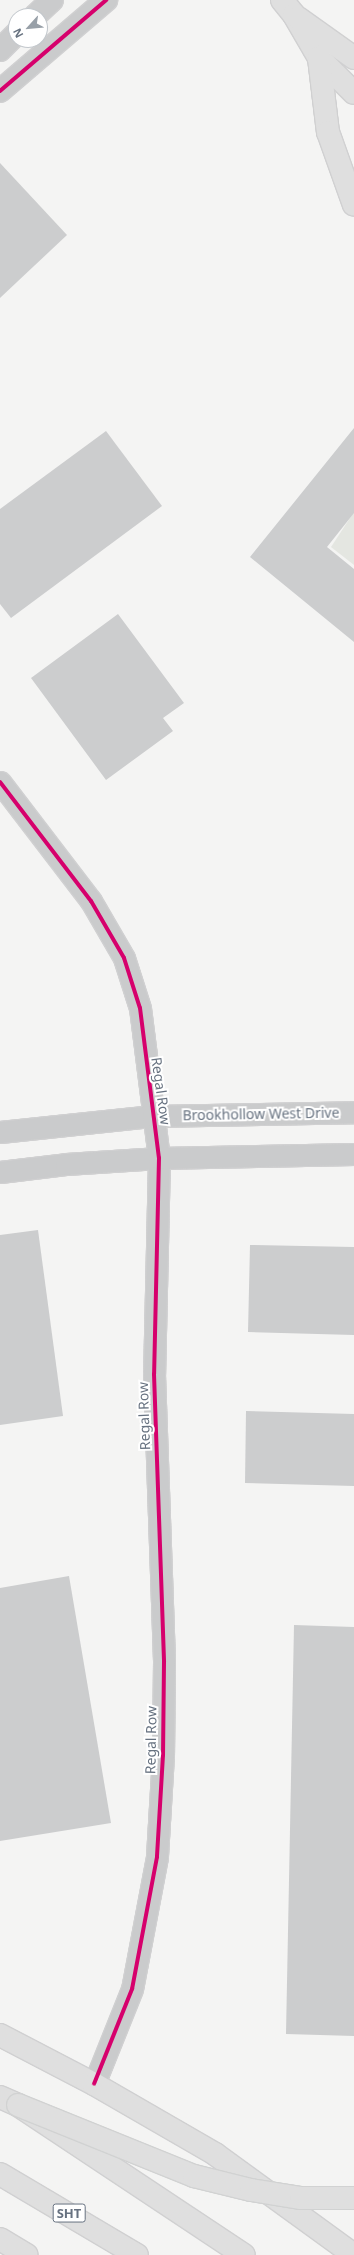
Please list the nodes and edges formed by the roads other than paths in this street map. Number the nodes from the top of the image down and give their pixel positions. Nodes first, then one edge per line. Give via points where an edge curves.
1 (52, 0) edge
2 (106, 0) edge
3 (288, 7) edge
4 (44, 8) edge
5 (8, 42) edge
6 (0, 50) edge
7 (352, 54) edge
8 (319, 58) junction
9 (0, 91) edge
10 (354, 93) edge
11 (354, 205) edge
12 (0, 782) edge
13 (354, 1112) edge
14 (153, 1116) junction
15 (0, 1132) edge
16 (354, 1154) edge
17 (159, 1158) junction
18 (0, 1172) edge
19 (0, 2034) edge
20 (94, 2084) junction
21 (9, 2101) edge
22 (0, 2174) edge
23 (354, 2198) edge
24 (0, 2239) edge
25 (27, 2255) edge
26 (137, 2255) edge
27 (244, 2255) edge
28 (354, 2255) edge

1 - 4 street
2 - 9 street
3 - 7 main road
3 - 8 main road
5 - 6 street
8 - 10 main road
8 - 11 main road via 328,132
12 - 14 street, Regal Row via 92,901 124,958 140,1008
13 - 14 street, Brookhollow West Drive
14 - 15 street, Brookhollow West Drive
14 - 17 street, Regal Row
16 - 17 street
17 - 18 street via 66,1164
17 - 20 street, Regal Row via 154,1374 164,1670 158,1850 132,1989
19 - 20 main road
20 - 28 main road via 215,2154
21 - 23 main road, bridge via 194,2176 251,2190 301,2198
21 - 27 main road, bridge
22 - 26 main road, SHT
24 - 25 main road

